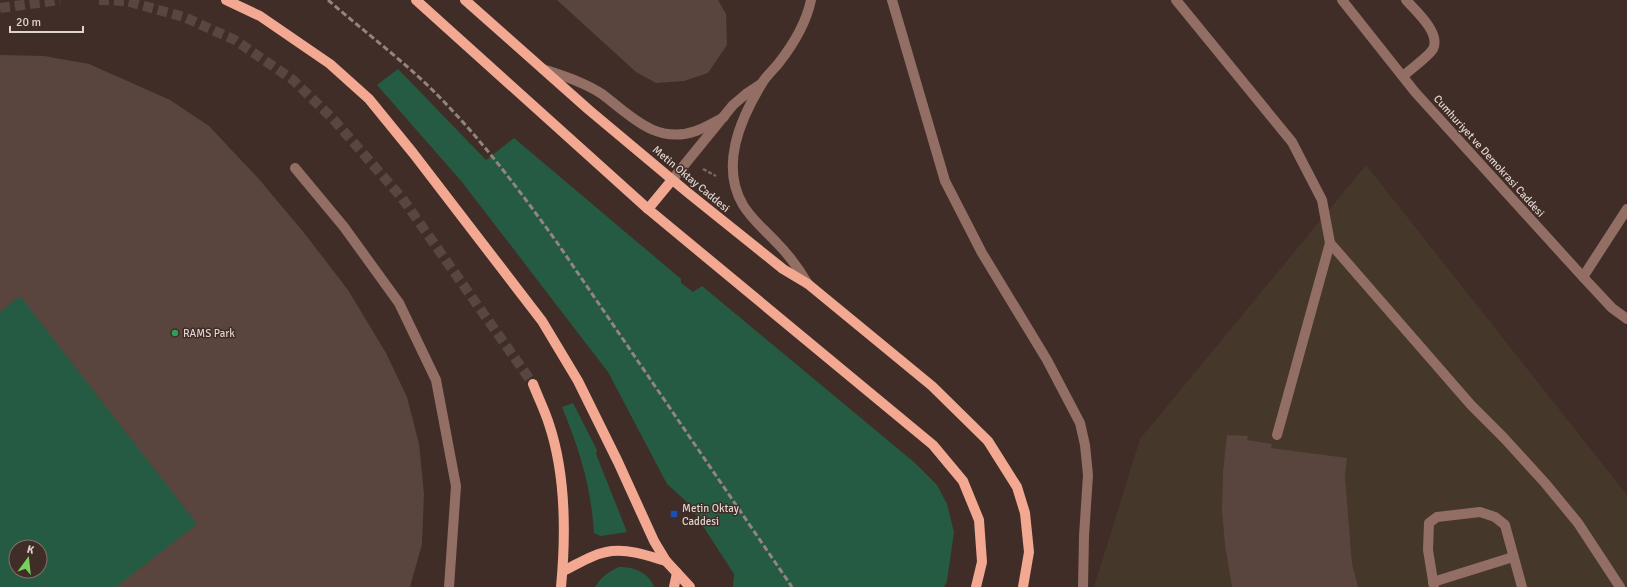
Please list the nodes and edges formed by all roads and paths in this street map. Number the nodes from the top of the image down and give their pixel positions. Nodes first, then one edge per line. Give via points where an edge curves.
1 (226, 0) edge
2 (416, 0) edge
3 (465, 0) edge
4 (811, 0) edge
5 (892, 0) edge
6 (1176, 0) edge
7 (1342, 0) edge
8 (1406, 0) edge
9 (543, 69) junction
10 (1403, 76) junction
11 (761, 84) junction
12 (724, 117) junction
13 (295, 168) dead end
14 (672, 180) junction
15 (648, 209) junction
16 (1627, 209) edge
17 (1330, 243) junction
18 (1583, 277) junction
19 (808, 284) junction
20 (1627, 319) edge
21 (533, 384) tunnel mouth
22 (1277, 434) dead end
23 (1513, 557) junction
24 (666, 562) junction
25 (563, 571) junction
26 (676, 574) junction
27 (1434, 584) edge
28 (449, 587) edge
29 (562, 587) edge
30 (674, 587) edge
31 (690, 587) edge
32 (976, 587) edge
33 (1023, 587) edge
34 (1083, 587) edge
35 (1522, 587) edge
36 (1620, 587) edge

1 - 24 main road via 260,16 330,64 369,99 414,153 542,321 578,381
2 - 15 main road
3 - 9 main road, Metin Oktay Caddesi
4 - 11 street via 791,47
5 - 34 street via 945,181 982,252 1048,360 1080,423 1088,475
6 - 17 street via 1292,142 1322,200
7 - 10 street, Cumhuriyet ve Demokrasi Caddesi
8 - 10 street via 1433,31 1435,41 1433,50
9 - 12 street via 574,79 601,94 650,130 686,134
9 - 14 main road, Metin Oktay Caddesi
10 - 18 street, Cumhuriyet ve Demokrasi Caddesi
11 - 12 street via 733,105
11 - 19 street via 743,119 736,140 732,176 743,204 755,222 796,264
12 - 14 street
13 - 28 street via 344,227 399,303 436,380 456,486
14 - 15 main road
14 - 19 main road, Metin Oktay Caddesi via 783,269
15 - 32 main road via 933,444 963,481 979,520 982,562
16 - 18 street
17 - 22 street
17 - 36 street via 1471,406 1545,483 1578,523
18 - 20 street, Cumhuriyet ve Demokrasi Caddesi via 1612,308
19 - 33 main road, Metin Oktay Caddesi via 932,386 988,441 1017,487 1025,513 1029,552
21 - 25 main road via 549,424 560,471 564,524
23 - 27 street
23 - 27 street via 1505,526 1495,517 1480,512 1436,516 1429,523 1428,550
23 - 35 street
24 - 25 main road via 638,553 612,551 595,555
24 - 26 main road
25 - 29 main road
26 - 30 main road
26 - 31 main road

